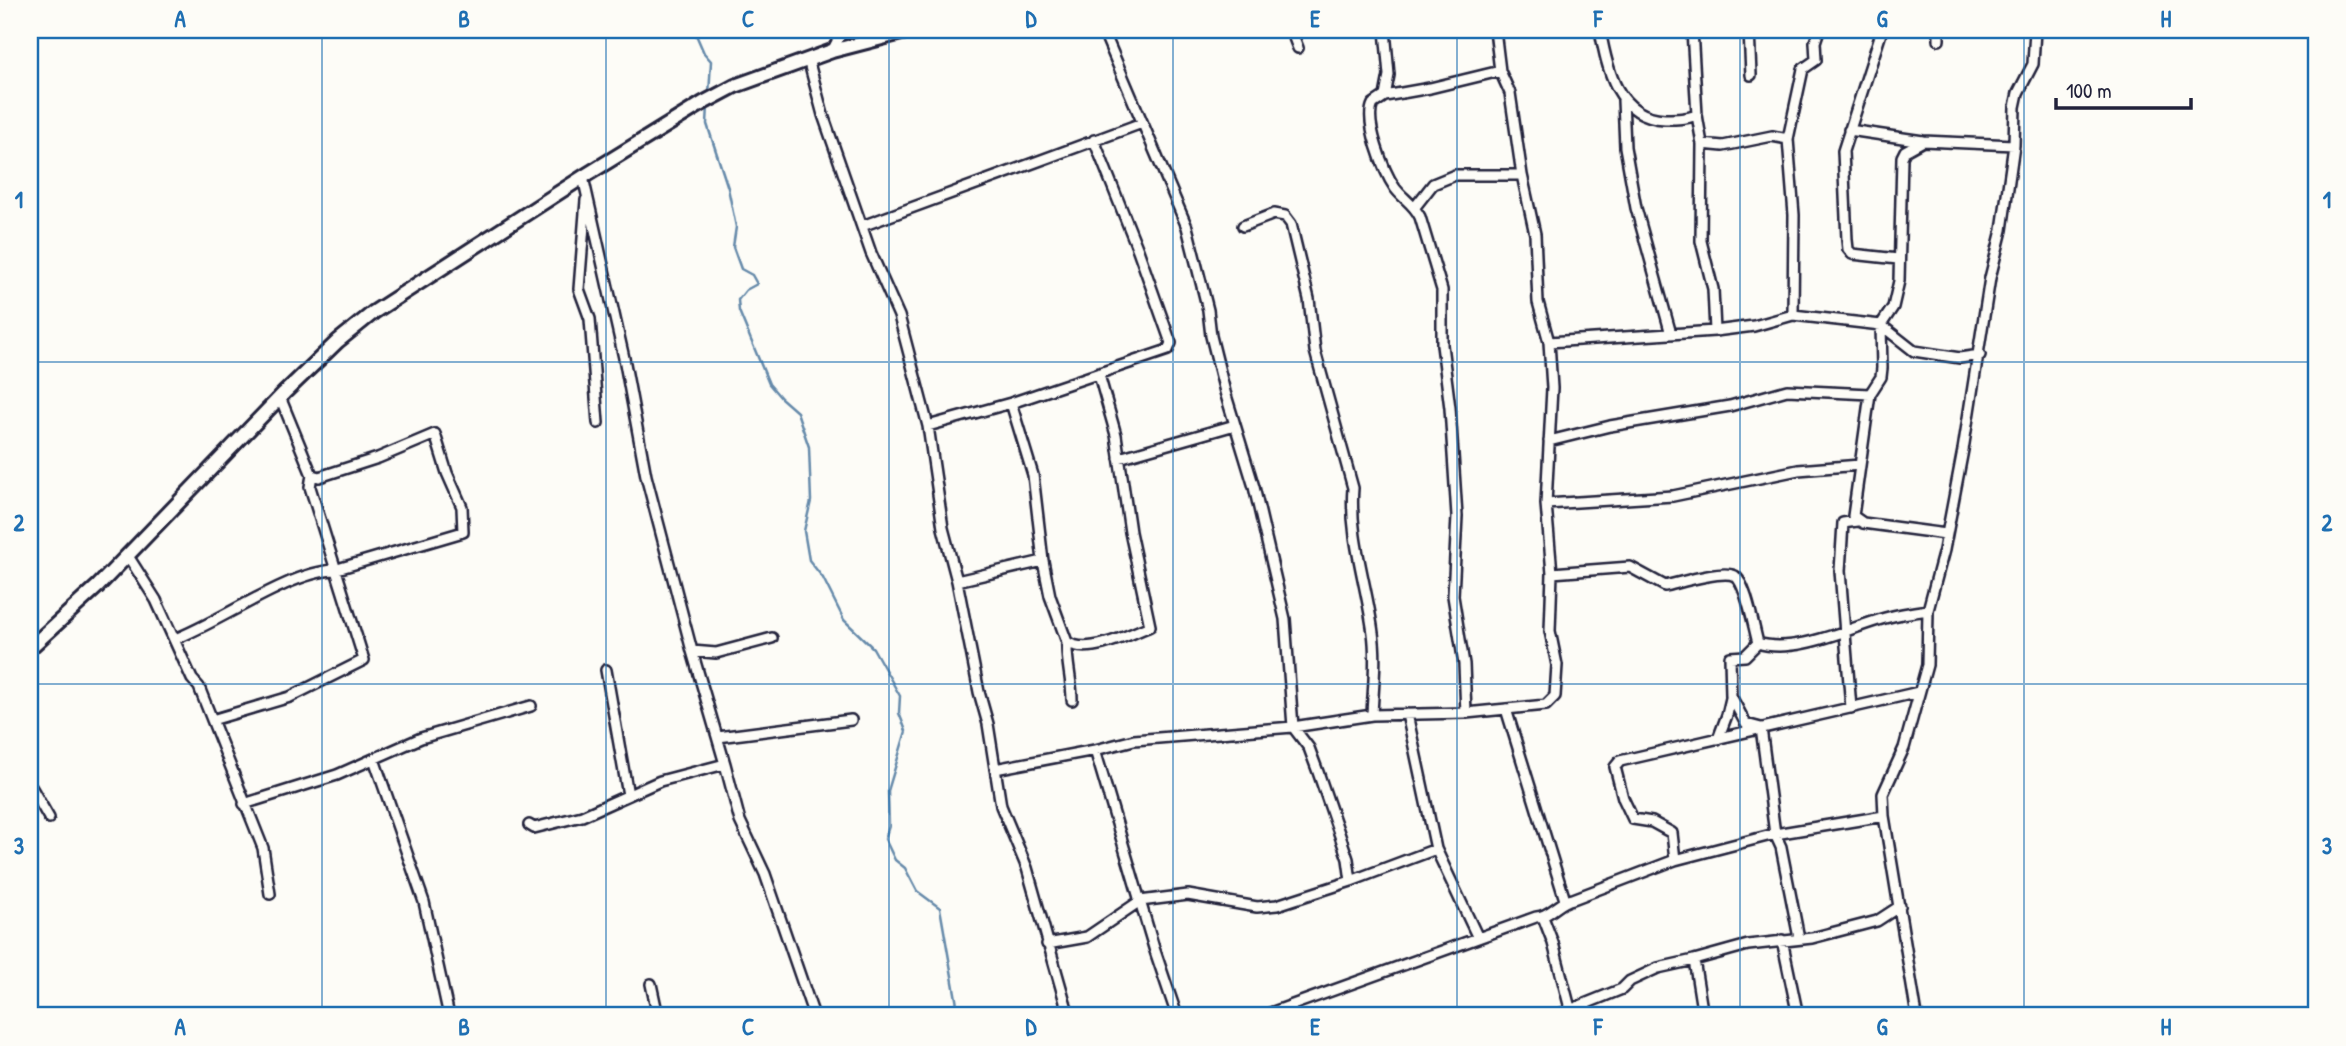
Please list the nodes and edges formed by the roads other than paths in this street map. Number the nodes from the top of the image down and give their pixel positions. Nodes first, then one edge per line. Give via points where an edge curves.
1 (843, 30) edge
2 (913, 30) edge
3 (1103, 30) edge
4 (1291, 30) edge
5 (1385, 30) edge
6 (1495, 30) edge
7 (1600, 30) edge
8 (1692, 30) edge
9 (1749, 30) edge
10 (1819, 30) edge
11 (1882, 30) edge
12 (1940, 30) edge
13 (2035, 30) edge
14 (1939, 40) dead end
15 (856, 44) junction
16 (1298, 48) dead end
17 (832, 51) junction
18 (808, 59) junction
19 (1500, 71) junction
20 (1751, 75) dead end
21 (1385, 96) junction
22 (1623, 100) junction
23 (1697, 115) junction
24 (1142, 123) junction
25 (1849, 130) junction
26 (1788, 139) junction
27 (1094, 140) junction
28 (1923, 141) junction
29 (1702, 144) junction
30 (2014, 145) junction
31 (1522, 175) junction
32 (583, 177) junction
33 (587, 192) junction
34 (1415, 206) junction
35 (862, 226) junction
36 (1243, 226) dead end
37 (1898, 260) junction
38 (1793, 315) junction
39 (1881, 325) junction
40 (1715, 331) junction
41 (1671, 334) junction
42 (1549, 342) junction
43 (1980, 355) junction
44 (1099, 375) junction
45 (1870, 394) junction
46 (280, 397) junction
47 (1011, 403) junction
48 (598, 424) dead end
49 (1235, 425) junction
50 (928, 426) junction
51 (1549, 440) junction
52 (1119, 458) junction
53 (1860, 465) junction
54 (312, 475) junction
55 (1546, 504) junction
56 (1857, 521) junction
57 (1946, 534) junction
58 (128, 556) junction
59 (1042, 561) junction
60 (334, 570) junction
61 (1552, 573) junction
62 (957, 581) junction
63 (1928, 610) junction
64 (1846, 631) junction
65 (772, 638) dead end
66 (175, 639) junction
67 (1067, 642) junction
68 (1758, 643) junction
69 (30, 648) edge
70 (692, 651) junction
71 (606, 670) dead end
72 (1919, 692) junction
73 (1731, 696) junction
74 (1072, 700) dead end
75 (530, 706) dead end
76 (1851, 708) junction
77 (1506, 709) junction
78 (1466, 713) junction
79 (1372, 715) junction
80 (1407, 715) junction
81 (212, 720) junction
82 (851, 720) dead end
83 (1293, 727) junction
84 (1761, 728) junction
85 (719, 737) junction
86 (1718, 738) junction
87 (1095, 750) junction
88 (374, 759) junction
89 (725, 764) junction
90 (995, 769) junction
91 (30, 785) edge
92 (628, 795) junction
93 (244, 804) junction
94 (1884, 816) junction
95 (50, 818) dead end
96 (528, 825) dead end
97 (1775, 834) junction
98 (1436, 849) junction
99 (1675, 860) junction
100 (1351, 881) junction
101 (270, 894) dead end
102 (1564, 900) junction
103 (1140, 901) junction
104 (1900, 906) junction
105 (1543, 917) junction
106 (1799, 938) junction
107 (1478, 939) junction
108 (1782, 940) junction
109 (1047, 944) junction
110 (1694, 960) junction
111 (651, 984) dead end
112 (1571, 1013) edge
113 (449, 1016) edge
114 (658, 1016) edge
115 (814, 1016) edge
116 (1069, 1016) edge
117 (1177, 1016) edge
118 (1262, 1016) edge
119 (1555, 1016) edge
120 (1703, 1016) edge
121 (1798, 1016) edge
122 (1917, 1016) edge

1 - 15 street
1 - 17 street
2 - 15 main road
3 - 24 street
4 - 16 street
5 - 21 street via 1389,75
6 - 19 street
7 - 22 street via 1613,83
8 - 23 street
9 - 20 street
10 - 26 street via 1816,60 1803,69
11 - 25 street
12 - 14 street
13 - 30 street via 2033,64 2015,107
15 - 17 main road
17 - 18 main road
18 - 32 main road via 724,92
18 - 35 street
19 - 21 street
19 - 31 street via 1510,93
21 - 34 street via 1370,109 1379,153 1396,190
22 - 23 street via 1636,112 1659,118
22 - 41 street via 1625,147 1636,208
23 - 29 street
24 - 27 street
24 - 49 street via 1187,227
25 - 28 street
25 - 37 street via 1843,151 1848,249 1852,254
26 - 29 street via 1772,136 1723,146
26 - 38 street via 1794,215
27 - 35 street
27 - 44 street via 1171,343 1161,354
28 - 30 street
28 - 37 street via 1902,157
29 - 40 street via 1701,241 1713,289
30 - 43 street
31 - 34 street via 1455,175 1433,184
31 - 42 street via 1535,234 1538,302
32 - 33 street
32 - 46 main road via 355,326
33 - 48 street via 579,289 590,319
33 - 70 street via 646,476
34 - 78 street via 1442,290 1442,345 1457,516 1453,596
35 - 50 street via 895,304
36 - 79 street via 1274,214 1285,216 1291,225 1309,299 1315,351 1353,488 1351,508 1375,648
37 - 39 street via 1893,307
38 - 39 street
38 - 40 street
39 - 43 street via 1914,351 1960,358
39 - 45 street via 1881,377
40 - 41 street
41 - 42 street
42 - 51 street
43 - 57 street
44 - 47 street
44 - 52 street
45 - 51 street via 1787,390 1730,407
45 - 53 street
46 - 54 street
46 - 58 main road
47 - 50 street
47 - 59 street via 1032,475
49 - 52 street
49 - 83 street via 1285,619
50 - 62 street via 943,528
51 - 55 street
52 - 67 street via 1150,626 1084,648
53 - 55 street via 1787,471 1673,496
53 - 56 street via 1853,516
54 - 60 street via 310,487
54 - 60 street via 357,465 435,435 462,507 463,532
55 - 61 street
56 - 57 street
56 - 64 street via 1843,523 1840,570
57 - 63 street
58 - 66 street
58 - 69 main road
59 - 62 street
59 - 67 street
60 - 66 street via 318,571
60 - 81 street via 364,660 290,696
61 - 68 street via 1630,567 1665,586 1731,575 1743,587
61 - 77 street via 1555,696 1546,705
62 - 90 street
63 - 64 street
63 - 72 street via 1927,665
64 - 68 street via 1800,643
64 - 76 street
65 - 70 street via 716,653
66 - 81 street
67 - 74 street
68 - 73 street via 1745,656 1730,657
70 - 85 street
71 - 92 street
72 - 76 street
72 - 94 street via 1904,748 1883,794
73 - 84 street via 1746,724
73 - 86 street
75 - 88 street via 421,738
76 - 84 street
77 - 78 street
77 - 102 street
78 - 80 street
79 - 80 street
79 - 83 street
80 - 98 street
81 - 93 street
82 - 85 street
83 - 87 street via 1134,740
83 - 100 street via 1309,748 1348,859
84 - 86 street
84 - 97 street
85 - 89 street
86 - 99 street via 1620,761 1615,767 1633,819 1652,822 1672,833
87 - 90 street
87 - 103 street
88 - 93 street
88 - 113 street via 424,902
89 - 92 street via 660,781
89 - 115 street via 740,821 765,874
90 - 109 street via 1001,806 1027,868
91 - 95 street
92 - 96 street via 582,816 534,828
93 - 101 street via 267,860
94 - 97 street
94 - 104 street
97 - 99 street
97 - 106 street
98 - 100 street
98 - 107 street
99 - 102 street
100 - 103 street via 1257,907 1188,895
102 - 105 street
103 - 109 street via 1087,937
103 - 117 street
104 - 106 street via 1877,921
104 - 122 street
105 - 107 street
105 - 112 street
106 - 108 street
107 - 118 street
108 - 110 street
108 - 121 street
109 - 116 street
110 - 112 street via 1658,968
110 - 120 street
111 - 114 street
112 - 119 street

